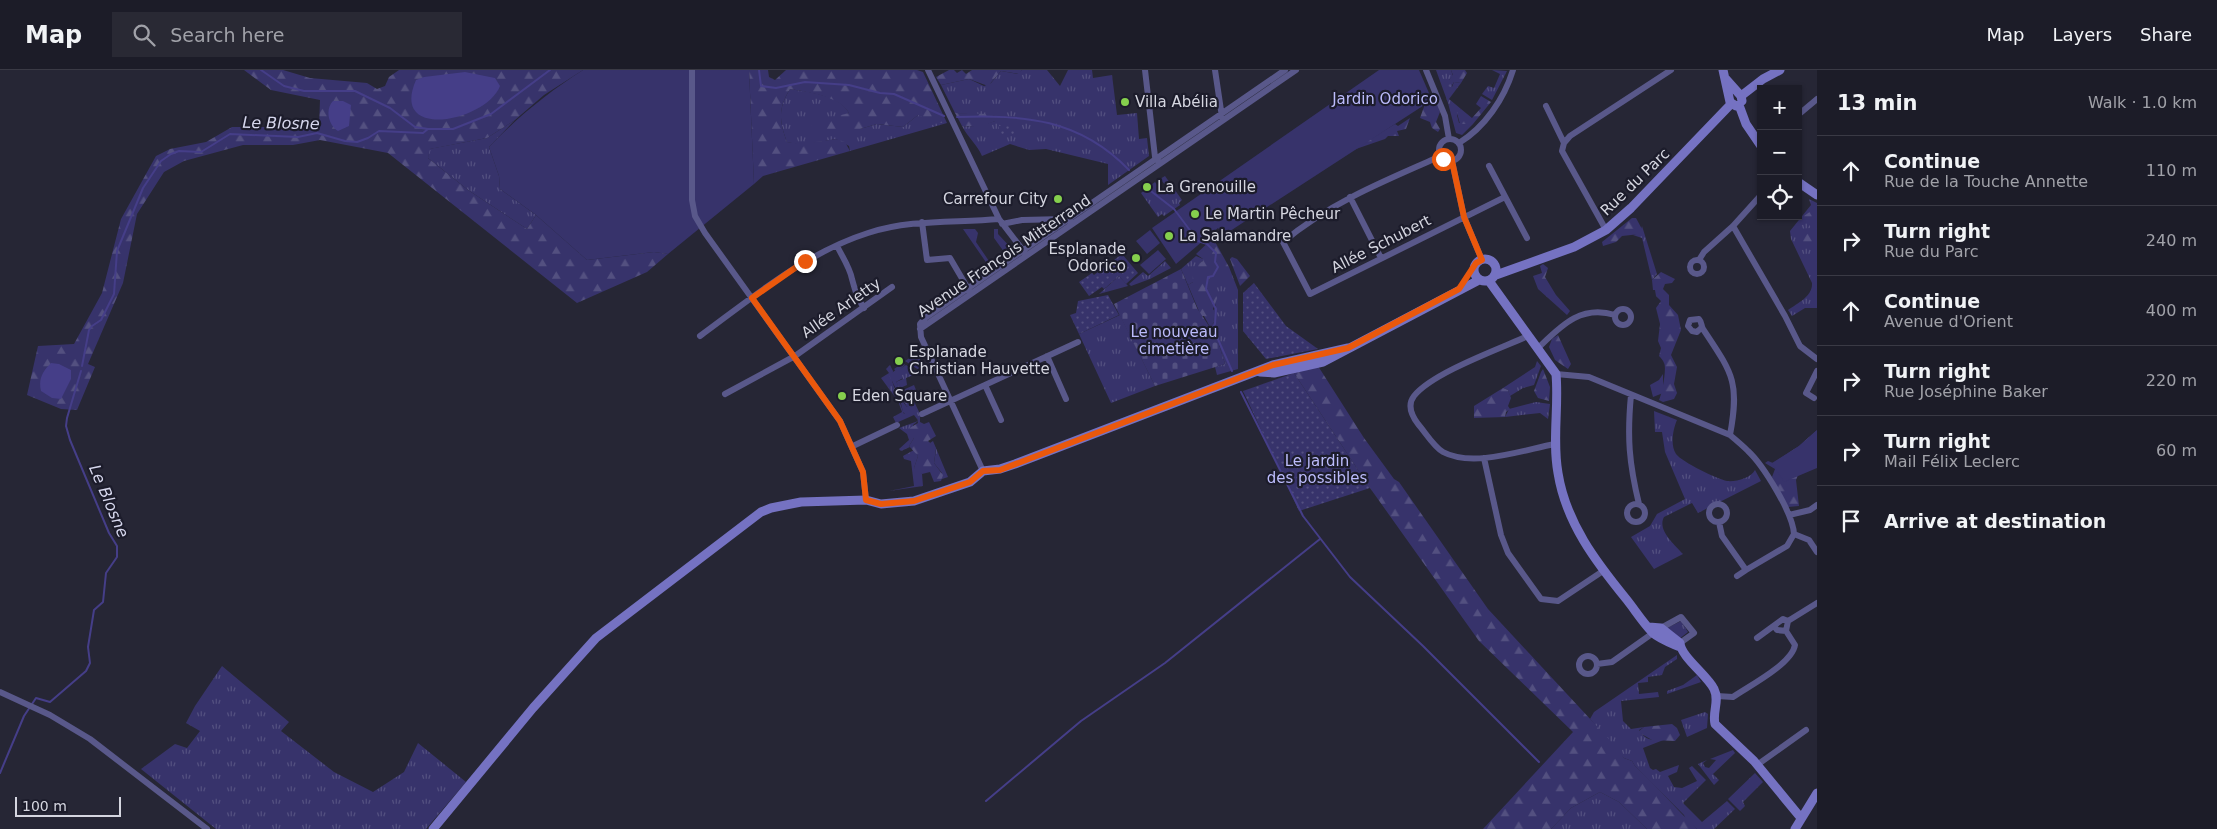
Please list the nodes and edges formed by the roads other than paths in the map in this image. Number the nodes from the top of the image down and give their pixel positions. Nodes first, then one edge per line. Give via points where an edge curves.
1 (692, 70) edge
2 (928, 70) edge
3 (1145, 70) edge
4 (1215, 70) edge
5 (1296, 70) edge
6 (1426, 70) edge
7 (1513, 70) edge
8 (1670, 70) edge
9 (1780, 70) edge
10 (1286, 72) edge
11 (1724, 74) edge
12 (1735, 99) junction
13 (1817, 99) edge
14 (1546, 106) dead end
15 (1802, 112) edge
16 (1222, 117) junction
17 (1449, 139) junction
18 (1757, 140) edge
19 (1459, 143) junction
20 (1564, 143) junction
21 (1440, 156) junction
22 (1452, 161) junction
23 (1158, 162) junction
24 (1489, 166) dead end
25 (1802, 185) edge
26 (1817, 195) edge
27 (1350, 197) junction
28 (1505, 197) junction
29 (1757, 199) edge
30 (1464, 217) junction
31 (1068, 220) junction
32 (1001, 221) junction
33 (922, 222) junction
34 (1075, 223) junction
35 (1733, 226) junction
36 (1606, 230) junction
37 (1526, 238) dead end
38 (837, 246) junction
39 (1026, 254) junction
40 (1381, 258) junction
41 (1482, 260) junction
42 (1699, 260) dead end
43 (1494, 264) junction
44 (1516, 267) junction
45 (1474, 270) junction
46 (1488, 278) junction
47 (892, 287) dead end
48 (1459, 289) junction
49 (970, 292) junction
50 (752, 298) junction
51 (864, 308) junction
52 (1615, 315) dead end
53 (1702, 327) dead end
54 (700, 336) dead end
55 (1528, 336) junction
56 (1078, 342) dead end
57 (1537, 349) junction
58 (795, 356) junction
59 (1047, 356) junction
60 (1817, 359) edge
61 (1817, 371) edge
62 (1556, 374) junction
63 (985, 385) junction
64 (725, 394) dead end
65 (1631, 395) junction
66 (1814, 398) dead end
67 (1066, 399) dead end
68 (950, 401) junction
69 (922, 414) dead end
70 (1001, 420) dead end
71 (897, 425) dead end
72 (1730, 435) junction
73 (1555, 444) junction
74 (853, 446) junction
75 (1484, 458) junction
76 (983, 471) junction
77 (866, 500) junction
78 (1639, 504) dead end
79 (1817, 505) edge
80 (1789, 515) junction
81 (1719, 522) dead end
82 (1794, 534) junction
83 (1817, 552) edge
84 (1603, 570) junction
85 (1746, 570) junction
86 (1737, 576) dead end
87 (1817, 603) edge
88 (1788, 621) junction
89 (1774, 626) junction
90 (1655, 629) junction
91 (1786, 631) junction
92 (1757, 638) dead end
93 (1680, 645) junction
94 (1597, 664) dead end
95 (0, 692) edge
96 (1717, 696) junction
97 (1806, 730) dead end
98 (1757, 765) junction
99 (1817, 793) edge
100 (1801, 818) junction
101 (207, 829) edge
102 (433, 829) edge
103 (1796, 829) edge

1 - 50 street via 692,200 695,216
2 - 32 street
3 - 23 street
4 - 16 street
5 - 10 street, Avenue François Mitterrand
6 - 17 street via 1445,116
7 - 19 street via 1503,94 1488,116
8 - 20 street
9 - 12 street, Rue du Parc
10 - 16 street, Avenue François Mitterrand
11 - 12 street via 1725,88
12 - 18 street
12 - 36 street, Rue du Parc
13 - 15 street
14 - 20 street
16 - 23 street, Avenue François Mitterrand
17 - 19 street
17 - 21 street via 1440,145
19 - 22 street via 1460,156
20 - 36 street via 1562,151
21 - 22 street
21 - 27 street
22 - 30 street
23 - 31 street, Avenue François Mitterrand
23 - 34 street, Avenue François Mitterrand
24 - 28 street
25 - 26 street
27 - 40 street
27 - 40 street, Allée Schubert via 1306,222 1283,242 1310,294
28 - 30 street, Allée Schubert
28 - 37 street
29 - 35 street
30 - 40 street, Allée Schubert
30 - 41 street
31 - 32 street
31 - 34 street
31 - 39 street, Avenue François Mitterrand
32 - 33 street
32 - 39 street
33 - 38 street via 868,233
33 - 49 street via 927,260 950,258
34 - 39 street, Avenue François Mitterrand
35 - 42 street
35 - 60 street via 1800,346
36 - 44 street, Rue du Parc via 1574,247
38 - 50 street via 805,261
38 - 51 street
39 - 49 street, Avenue François Mitterrand
41 - 43 street, Rue du Parc
41 - 45 street, Rue du Parc via 1476,263
43 - 44 street, Rue du Parc
43 - 46 street
44 - 46 street, Rue du Parc
45 - 46 street
45 - 48 street, Rue du Parc
46 - 48 street, Rue du Parc
46 - 55 street
47 - 51 street, Allée Arletty
48 - 76 street, Rue du Parc via 1348,348 1273,365 1000,470
49 - 68 street, Avenue François Mitterrand via 920,329
50 - 54 street
50 - 58 street
51 - 58 street, Allée Arletty
52 - 57 street via 1607,313 1571,318
53 - 72 street via 1722,355 1731,376 1734,394
55 - 57 street
55 - 75 street via 1444,374 1414,396 1411,403 1411,413 1416,421 1442,452 1460,458
56 - 59 street
57 - 62 street
58 - 64 street, Allée Arletty
58 - 74 street via 840,421
59 - 63 street
59 - 67 street
61 - 66 street via 1806,393
62 - 65 street via 1589,377
62 - 73 street
63 - 68 street
63 - 70 street
65 - 72 street
65 - 78 street via 1627,433 1629,463
68 - 69 street
68 - 76 street
71 - 74 street
72 - 80 street via 1749,452
73 - 75 street
73 - 84 street via 1566,504 1580,535
74 - 77 street via 863,472
75 - 84 street via 1508,553 1541,599 1558,601
76 - 77 street via 970,482 928,497 890,504
77 - 102 street via 784,504 750,519 596,638
79 - 80 street
80 - 82 street
81 - 85 street via 1722,536
82 - 83 street via 1809,540
82 - 85 street via 1787,546
84 - 90 street
85 - 86 street
87 - 88 street
88 - 89 street via 1783,619
88 - 91 street
89 - 91 street via 1776,630
89 - 92 street
90 - 93 street
90 - 93 street via 1681,617 1694,633
90 - 94 street via 1612,662
91 - 96 street via 1795,645 1794,652 1782,664 1733,697
93 - 96 street via 1704,673
95 - 101 street via 70,726
96 - 98 street via 1715,724
97 - 98 street
98 - 100 street
99 - 100 street
100 - 103 street

